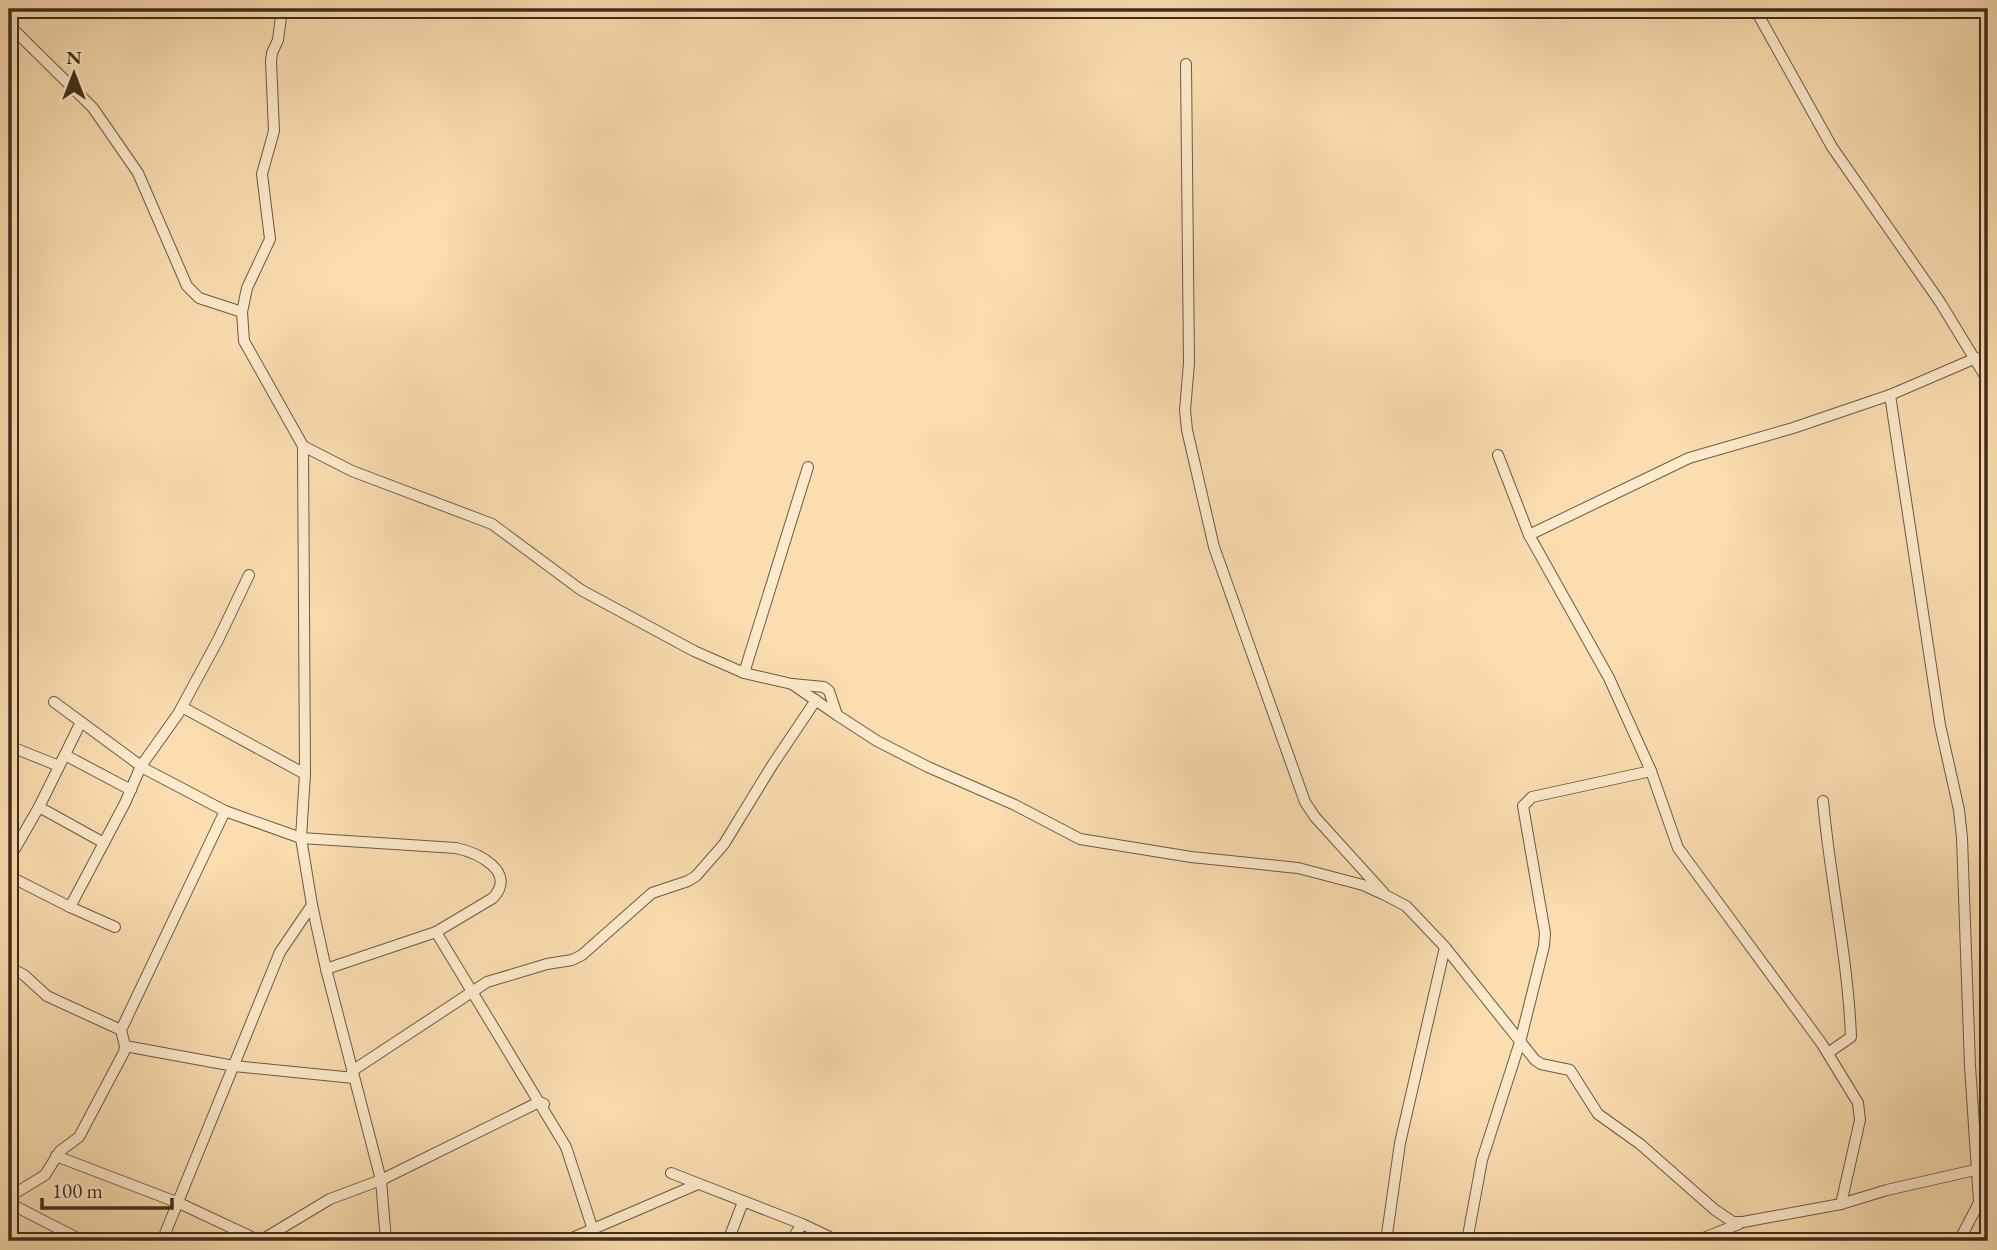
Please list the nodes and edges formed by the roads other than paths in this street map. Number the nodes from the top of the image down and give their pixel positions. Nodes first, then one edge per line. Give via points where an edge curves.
1 (282, 9) edge
2 (1755, 9) edge
3 (9, 24) edge
4 (1186, 64) dead end
5 (242, 312) junction
6 (1976, 358) junction
7 (1988, 381) edge
8 (1890, 394) junction
9 (303, 446) junction
10 (1498, 455) dead end
11 (808, 467) dead end
12 (1529, 535) junction
13 (249, 575) dead end
14 (744, 673) junction
15 (792, 684) junction
16 (816, 700) junction
17 (54, 702) dead end
18 (182, 707) junction
19 (837, 715) junction
20 (81, 722) junction
21 (9, 746) edge
22 (65, 755) junction
23 (60, 766) junction
24 (141, 766) junction
25 (1651, 771) junction
26 (304, 774) junction
27 (131, 790) junction
28 (1823, 801) dead end
29 (39, 807) junction
30 (225, 811) junction
31 (301, 838) junction
32 (104, 843) junction
33 (9, 859) edge
34 (9, 876) edge
35 (1385, 895) junction
36 (312, 905) junction
37 (70, 907) junction
38 (115, 927) dead end
39 (436, 932) junction
40 (1445, 947) junction
41 (9, 967) edge
42 (326, 969) junction
43 (472, 991) junction
44 (121, 1030) junction
45 (1520, 1042) junction
46 (125, 1046) junction
47 (1828, 1053) junction
48 (234, 1066) junction
49 (353, 1075) junction
50 (542, 1103) junction
51 (56, 1156) junction
52 (1988, 1167) edge
53 (1976, 1170) junction
54 (671, 1173) dead end
55 (381, 1180) junction
56 (698, 1184) junction
57 (1988, 1189) edge
58 (9, 1196) edge
59 (1979, 1201) junction
60 (743, 1202) junction
61 (9, 1203) edge
62 (179, 1203) junction
63 (1841, 1204) junction
64 (1743, 1222) junction
65 (802, 1224) junction
66 (593, 1230) junction
67 (83, 1241) edge
68 (162, 1241) edge
69 (260, 1241) edge
70 (386, 1241) edge
71 (565, 1241) edge
72 (728, 1241) edge
73 (791, 1241) edge
74 (838, 1241) edge
75 (1386, 1241) edge
76 (1468, 1241) edge
77 (1696, 1241) edge
78 (1959, 1241) edge

1 - 5 street via 271,61 273,139 262,168 270,239 247,288
2 - 6 street via 1832,147
3 - 5 street via 93,108 138,173 187,286 200,298
4 - 35 street via 1186,430 1213,547 1305,802
5 - 9 street via 249,353
6 - 7 street
6 - 8 street
8 - 12 street via 1689,458
8 - 53 street via 1940,725 1959,810
9 - 14 street via 352,471 492,524 581,590
9 - 26 street
10 - 12 street
11 - 14 street
12 - 25 street via 1609,678
13 - 18 street
14 - 15 street
15 - 16 street
15 - 19 street via 824,687
16 - 19 street
16 - 43 street via 724,844 696,876 652,893 582,956 487,982
17 - 20 street
18 - 24 street
18 - 26 street
19 - 35 street via 928,767 1088,841 1298,868
20 - 22 street
20 - 24 street
21 - 23 street
22 - 23 street
22 - 27 street
23 - 29 street
24 - 27 street
24 - 30 street
25 - 45 street via 1532,797 1523,806 1545,946
25 - 47 street via 1678,848
26 - 31 street
27 - 32 street
28 - 47 street via 1851,1037
29 - 32 street
29 - 33 street
30 - 31 street
30 - 44 street
31 - 36 street
31 - 39 street via 456,848 496,866 501,877 499,892
32 - 37 street
34 - 37 street
35 - 40 street via 1406,906
36 - 42 street
36 - 48 street via 281,952
37 - 38 street
39 - 42 street
39 - 43 street
40 - 45 street
40 - 75 street via 1400,1143
41 - 44 street via 47,996
42 - 49 street
43 - 49 street
43 - 50 street
44 - 46 street
45 - 64 street via 1541,1064 1570,1070 1598,1114 1715,1210 1733,1222
45 - 76 street via 1482,1160
46 - 48 street
46 - 51 street via 79,1137
47 - 63 street via 1858,1103 1860,1120
48 - 49 street
48 - 62 street
49 - 55 street
50 - 55 street
50 - 66 street via 566,1147
51 - 58 street via 45,1175
51 - 62 street
52 - 53 street
53 - 59 street
53 - 63 street
54 - 56 street
55 - 69 street via 330,1199
55 - 70 street
56 - 60 street
56 - 66 street
57 - 59 street
59 - 78 street
60 - 65 street
60 - 72 street
61 - 67 street
62 - 68 street
62 - 69 street
63 - 64 street
64 - 77 street
65 - 73 street
65 - 74 street
66 - 71 street

